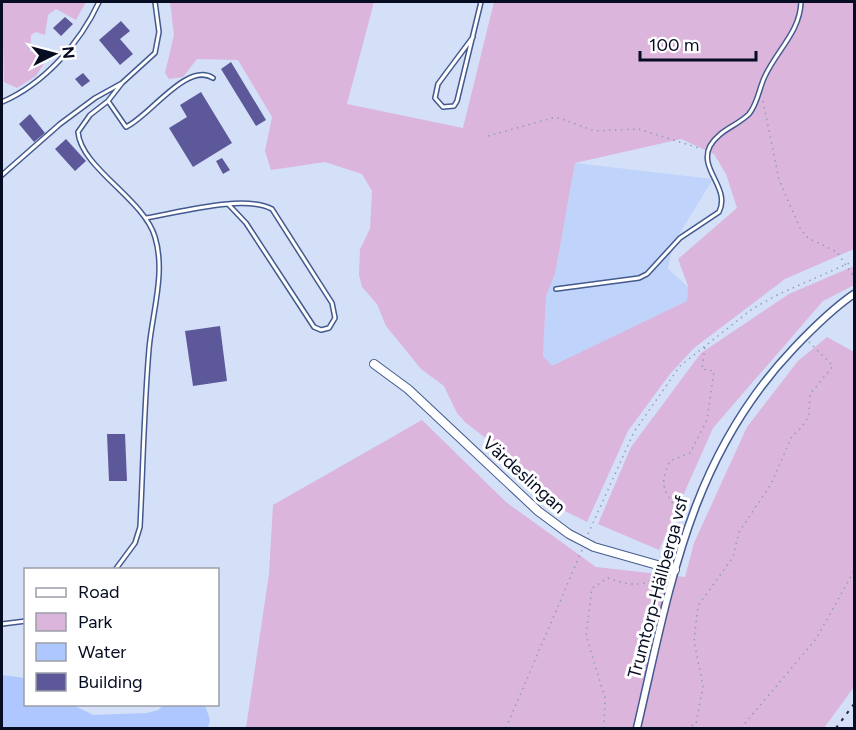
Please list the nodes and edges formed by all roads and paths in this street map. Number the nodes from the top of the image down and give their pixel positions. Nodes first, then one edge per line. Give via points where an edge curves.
1 (99, 2) edge
2 (155, 2) edge
3 (481, 2) edge
4 (801, 2) edge
5 (473, 37) junction
6 (213, 78) dead end
7 (122, 84) junction
8 (760, 88) junction
9 (108, 101) junction
10 (2, 102) edge
11 (488, 136) dead end
12 (708, 151) junction
13 (2, 175) edge
14 (229, 205) junction
15 (146, 218) junction
16 (855, 261) edge
17 (845, 265) junction
18 (855, 277) edge
19 (556, 289) dead end
20 (855, 294) edge
21 (804, 337) junction
22 (705, 345) junction
23 (374, 364) dead end
24 (680, 366) dead end
25 (664, 567) junction
26 (116, 568) edge
27 (675, 570) junction
28 (855, 572) edge
29 (24, 621) edge
30 (2, 624) edge
31 (604, 729) edge
32 (637, 729) edge
33 (686, 729) edge
34 (741, 729) edge

1 - 10 lane via 90,21 47,73
2 - 7 lane via 159,32 155,53
3 - 5 lane
4 - 8 lane via 794,31
5 - 5 lane via 457,101 453,106 443,107 435,98 438,84
6 - 9 lane via 202,74 186,79 126,127
7 - 9 lane
7 - 13 lane via 60,124
8 - 12 lane via 752,110 716,137
8 - 17 path via 787,202 808,238 837,252
9 - 15 lane via 80,127 79,139 99,168
11 - 12 path via 556,117 595,130 638,129
12 - 19 lane via 722,191 719,212 680,238 639,278
14 - 14 lane via 246,223 314,327 329,328 335,318 332,303 272,209 263,204
14 - 15 lane
15 - 26 lane via 156,239 159,268 149,351 140,526 135,543
16 - 17 path
17 - 18 path
17 - 22 path via 752,309
20 - 21 street, Trumtorp-Hällberga vsf
21 - 27 street, Trumtorp-Hällberga vsf via 756,393 720,447 695,504
21 - 33 path via 833,366 810,394 809,416 792,436 771,484 739,532 733,557 698,606 694,641 703,686 696,724
22 - 24 path
22 - 25 path via 702,369 714,371 707,420 690,453 670,461 663,475 666,492 681,515
23 - 25 street, Värdeslingan via 408,389 538,511 568,534 594,547
25 - 27 street, Värdeslingan
25 - 31 path via 653,580 639,585 608,578 592,588 586,635 605,698
27 - 32 street, Trumtorp-Hällberga vsf
28 - 34 path via 816,639
29 - 30 lane

